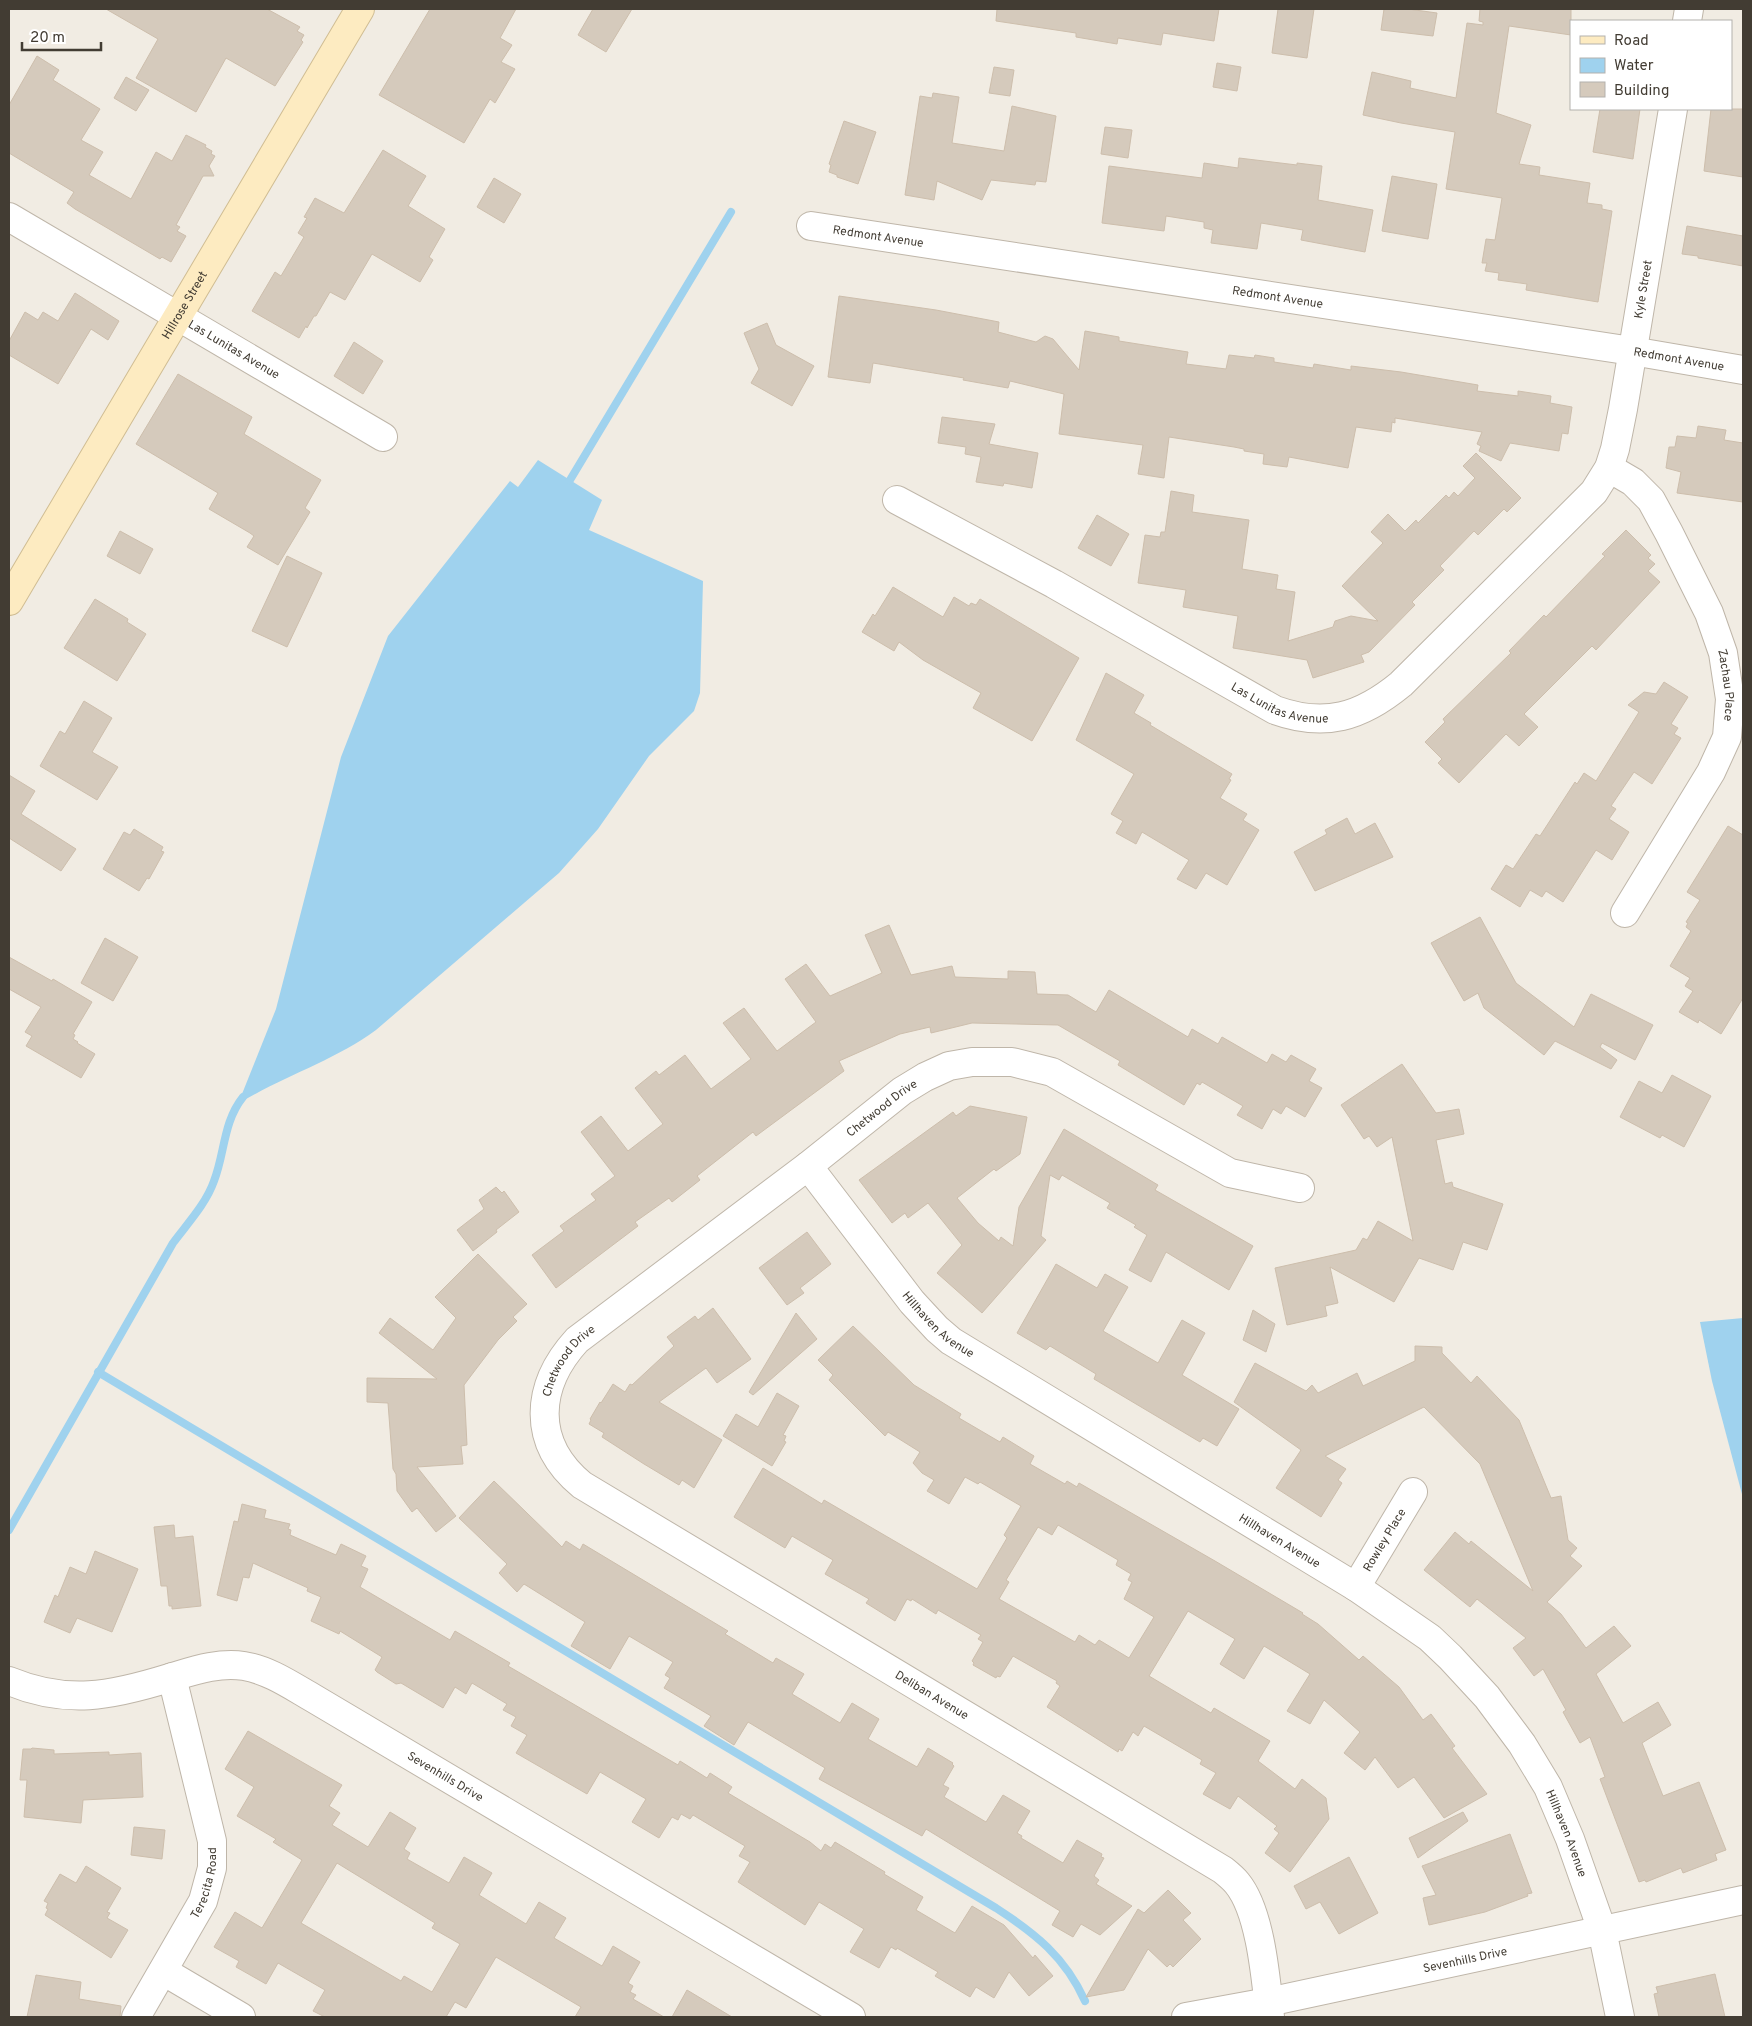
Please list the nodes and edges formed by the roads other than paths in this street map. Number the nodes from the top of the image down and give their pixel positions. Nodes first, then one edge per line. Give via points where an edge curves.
1 (360, 9) edge
2 (1672, 110) edge
3 (9, 217) edge
4 (812, 226) dead end
5 (178, 317) junction
6 (1632, 351) junction
7 (1743, 370) edge
8 (383, 437) dead end
9 (1609, 468) junction
10 (897, 500) dead end
11 (9, 602) edge
12 (1625, 913) dead end
13 (808, 1166) junction
14 (1300, 1188) dead end
15 (544, 1408) joint
16 (1413, 1492) dead end
17 (1356, 1587) junction
18 (172, 1677) junction
19 (9, 1681) edge
20 (1743, 1900) edge
21 (1602, 1930) junction
22 (163, 1971) junction
23 (1269, 2010) edge
24 (136, 2017) edge
25 (241, 2017) edge
26 (851, 2017) edge
27 (1186, 2017) edge
28 (1620, 2017) edge

1 - 5 street, Hillrose Street
2 - 6 street, Kyle Street
3 - 5 street, Las Lunitas Avenue
4 - 6 street, Redmont Avenue
5 - 8 street, Las Lunitas Avenue
5 - 11 street, Hillrose Street
6 - 7 street, Redmont Avenue
6 - 9 street, Kyle Street
9 - 10 street, Las Lunitas Avenue via 1594,492 1401,684 1382,700 1361,711 1323,720 1291,716 1275,710 1054,584
9 - 12 street, Zachau Place via 1632,482 1651,500 1669,533 1709,614 1723,653 1730,699 1727,737 1711,772
13 - 14 street, Chetwood Drive via 902,1091 925,1077 949,1066 972,1062 1012,1062 1052,1072 1230,1173
13 - 15 street, Chetwood Drive via 576,1340 554,1372
13 - 17 street, Hillhaven Avenue via 912,1302 951,1341
15 - 23 street, Deliban Avenue via 545,1427 557,1458 582,1485 1223,1870 1238,1884 1255,1923 1264,1963
16 - 17 street, Rowley Place
17 - 21 street, Hillhaven Avenue via 1430,1638 1487,1698 1522,1744 1548,1787
18 - 19 street, Sevenhills Drive via 126,1691 88,1696 60,1696
18 - 22 street, Terecita Road via 212,1841 212,1868 203,1900
18 - 26 street, Sevenhills Drive via 229,1664 259,1670 287,1683
20 - 21 street, Sevenhills Drive
21 - 23 street, Sevenhills Drive
21 - 28 street, Hillhaven Avenue
22 - 24 street, Terecita Road
22 - 25 street
23 - 27 street, Sevenhills Drive

